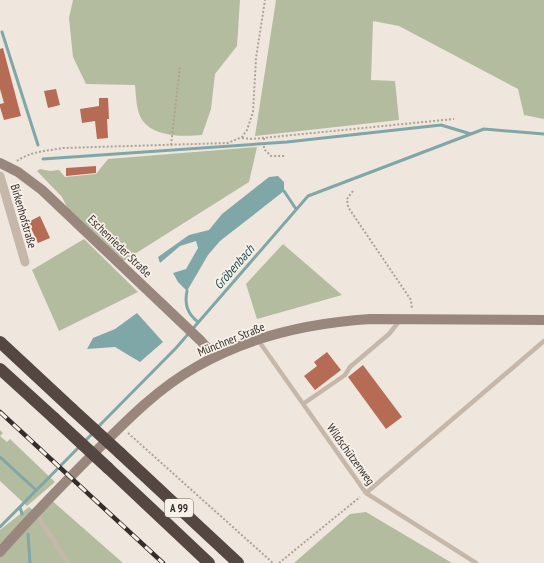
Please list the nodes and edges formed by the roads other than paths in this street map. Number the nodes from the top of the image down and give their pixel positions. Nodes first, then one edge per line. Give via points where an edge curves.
1 (5, 165) edge
2 (0, 176) edge
3 (25, 262) dead end
4 (400, 320) junction
5 (544, 320) edge
6 (258, 340) junction
7 (544, 341) edge
8 (0, 342) edge
9 (215, 357) junction
10 (0, 369) edge
11 (303, 404) junction
12 (366, 493) junction
13 (35, 512) junction
14 (0, 552) edge
15 (68, 563) edge
16 (209, 563) edge
17 (238, 563) edge
18 (476, 563) edge

1 - 9 street, Eschenrieder Straße via 42,190
2 - 3 street, Birkenhofstraße
4 - 5 street, Münchner Straße
4 - 6 street, Münchner Straße via 370,319 318,324
4 - 11 lane via 389,334 350,367 345,375
6 - 9 street, Münchner Straße
6 - 11 lane, Wildschützenweg
7 - 12 lane
8 - 17 highway, A 99, bridge
9 - 13 street, Münchner Straße via 163,388
10 - 16 highway, A 99, bridge
11 - 12 lane, Wildschützenweg
12 - 18 lane, Wildschützenweg
13 - 14 street, Münchner Straße
13 - 15 lane

